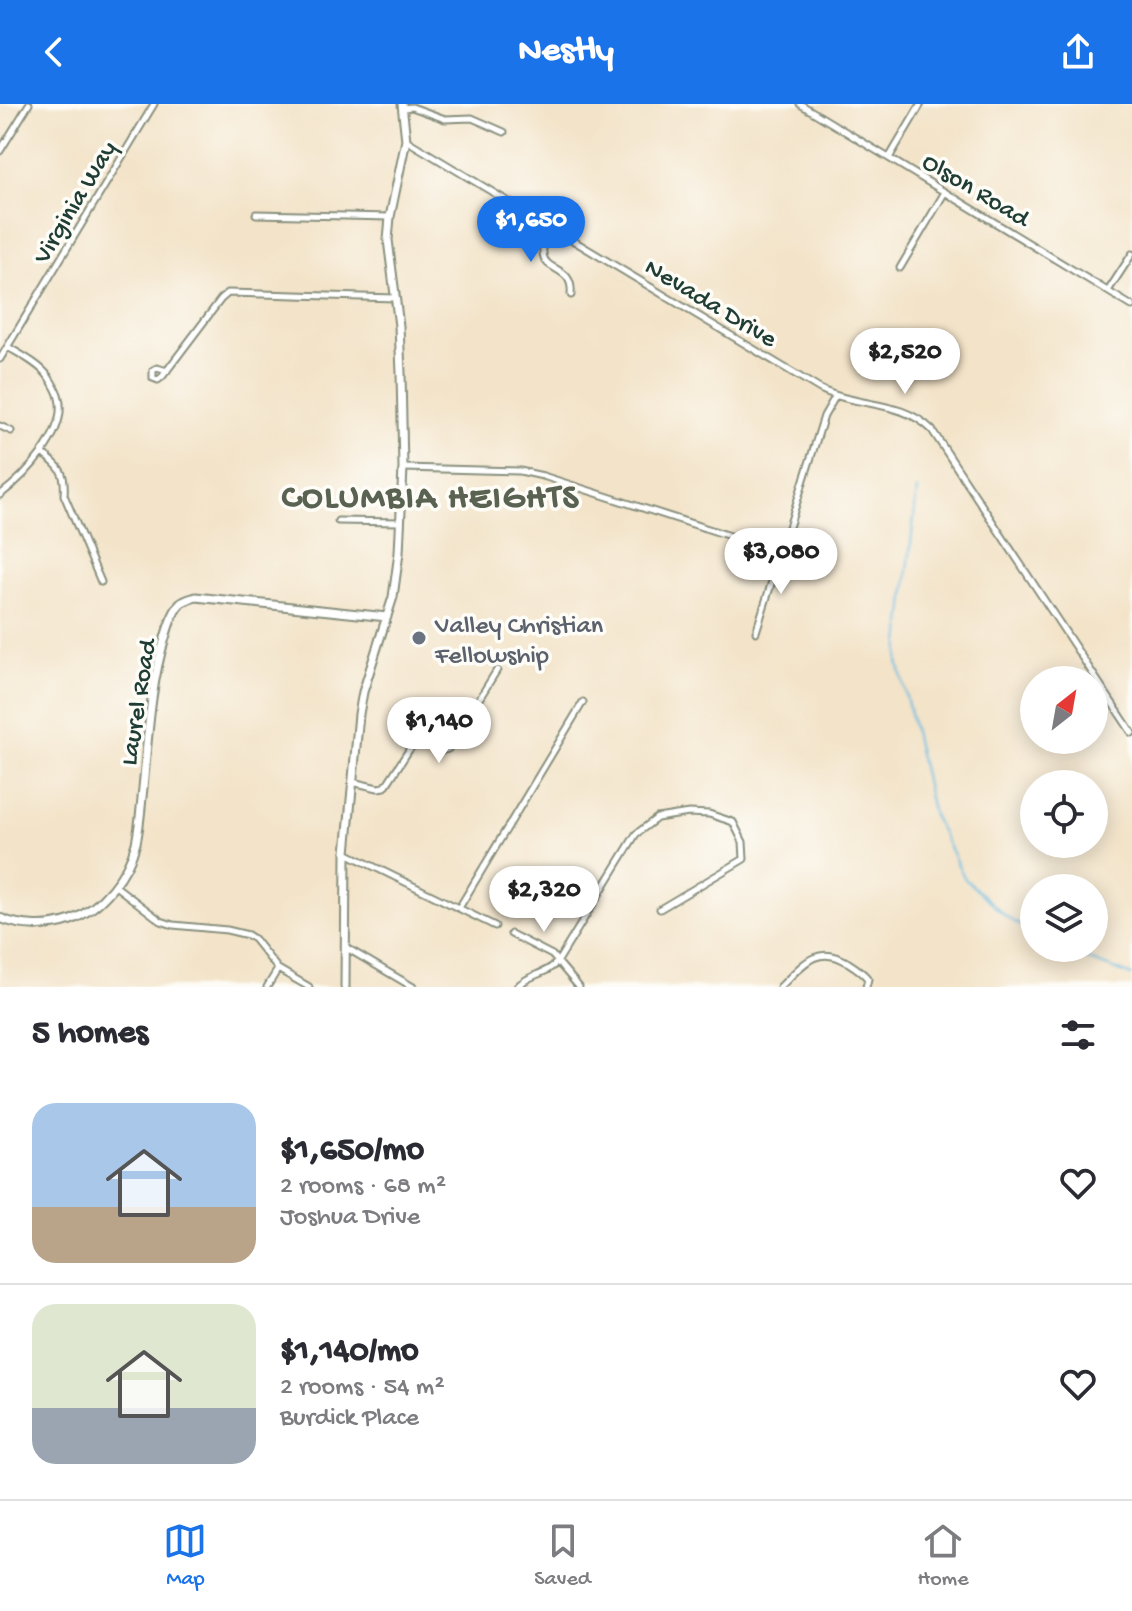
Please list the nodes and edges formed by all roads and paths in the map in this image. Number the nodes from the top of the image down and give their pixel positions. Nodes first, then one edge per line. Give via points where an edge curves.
1 (29, 104) edge
2 (154, 104) edge
3 (800, 104) edge
4 (921, 104) edge
5 (402, 106) edge
6 (504, 132) dead end
7 (406, 140) junction
8 (0, 151) edge
9 (889, 158) junction
10 (945, 192) junction
11 (256, 214) dead end
12 (390, 217) junction
13 (549, 226) junction
14 (1132, 254) edge
15 (900, 268) dead end
16 (1108, 291) junction
17 (571, 295) dead end
18 (395, 298) junction
19 (1132, 306) edge
20 (8, 347) junction
21 (0, 359) edge
22 (167, 371) dead end
23 (835, 397) junction
24 (0, 426) edge
25 (11, 431) dead end
26 (42, 453) junction
27 (403, 468) junction
28 (0, 495) edge
29 (338, 521) dead end
30 (400, 522) junction
31 (780, 552) junction
32 (101, 582) dead end
33 (387, 617) junction
34 (756, 632) dead end
35 (497, 670) dead end
36 (583, 702) dead end
37 (1132, 733) edge
38 (352, 782) junction
39 (346, 853) junction
40 (114, 885) junction
41 (459, 908) junction
42 (660, 909) dead end
43 (0, 918) edge
44 (495, 926) dead end
45 (511, 934) dead end
46 (345, 947) junction
47 (558, 961) junction
48 (278, 969) junction
49 (267, 987) edge
50 (309, 987) edge
51 (345, 987) edge
52 (413, 987) edge
53 (517, 987) edge
54 (579, 987) edge
55 (780, 987) edge
56 (866, 987) edge

1 - 8 street
2 - 20 street, Virginia Way
3 - 9 street, Olson Road
4 - 9 street
5 - 6 street via 445,119 472,118
5 - 7 street
7 - 12 street
7 - 13 street, Nevada Drive
9 - 10 street, Olson Road
10 - 15 street
10 - 16 street, Olson Road
11 - 12 street
12 - 18 street
13 - 17 street via 545,261 568,277
13 - 23 street, Nevada Drive
14 - 16 street
16 - 19 street, Olson Road
18 - 22 street via 228,293
18 - 27 street
20 - 21 street, Virginia Way
20 - 26 street via 47,374 59,399 60,420
23 - 31 street via 824,416
23 - 37 street, Nevada Drive via 911,414 932,430
24 - 25 street
26 - 28 street
26 - 32 street via 61,471 64,495
27 - 30 street
27 - 31 street via 543,476
29 - 30 street
30 - 33 street via 396,583
31 - 34 street
33 - 38 street via 363,692
33 - 40 street, Laurel Road via 196,597 181,603 154,680 136,844
35 - 38 street via 448,749 417,741 385,787
36 - 41 street
38 - 39 street
39 - 41 street
39 - 46 street
40 - 43 street, Laurel Road via 92,909 67,922 24,925
40 - 48 street via 161,921 248,935
41 - 44 street
42 - 47 street via 744,859 733,822 689,813 657,818 636,834
45 - 47 street
46 - 51 street
46 - 52 street
47 - 53 street
47 - 54 street
48 - 49 street
48 - 50 street
55 - 56 street via 822,954 843,959 864,973

